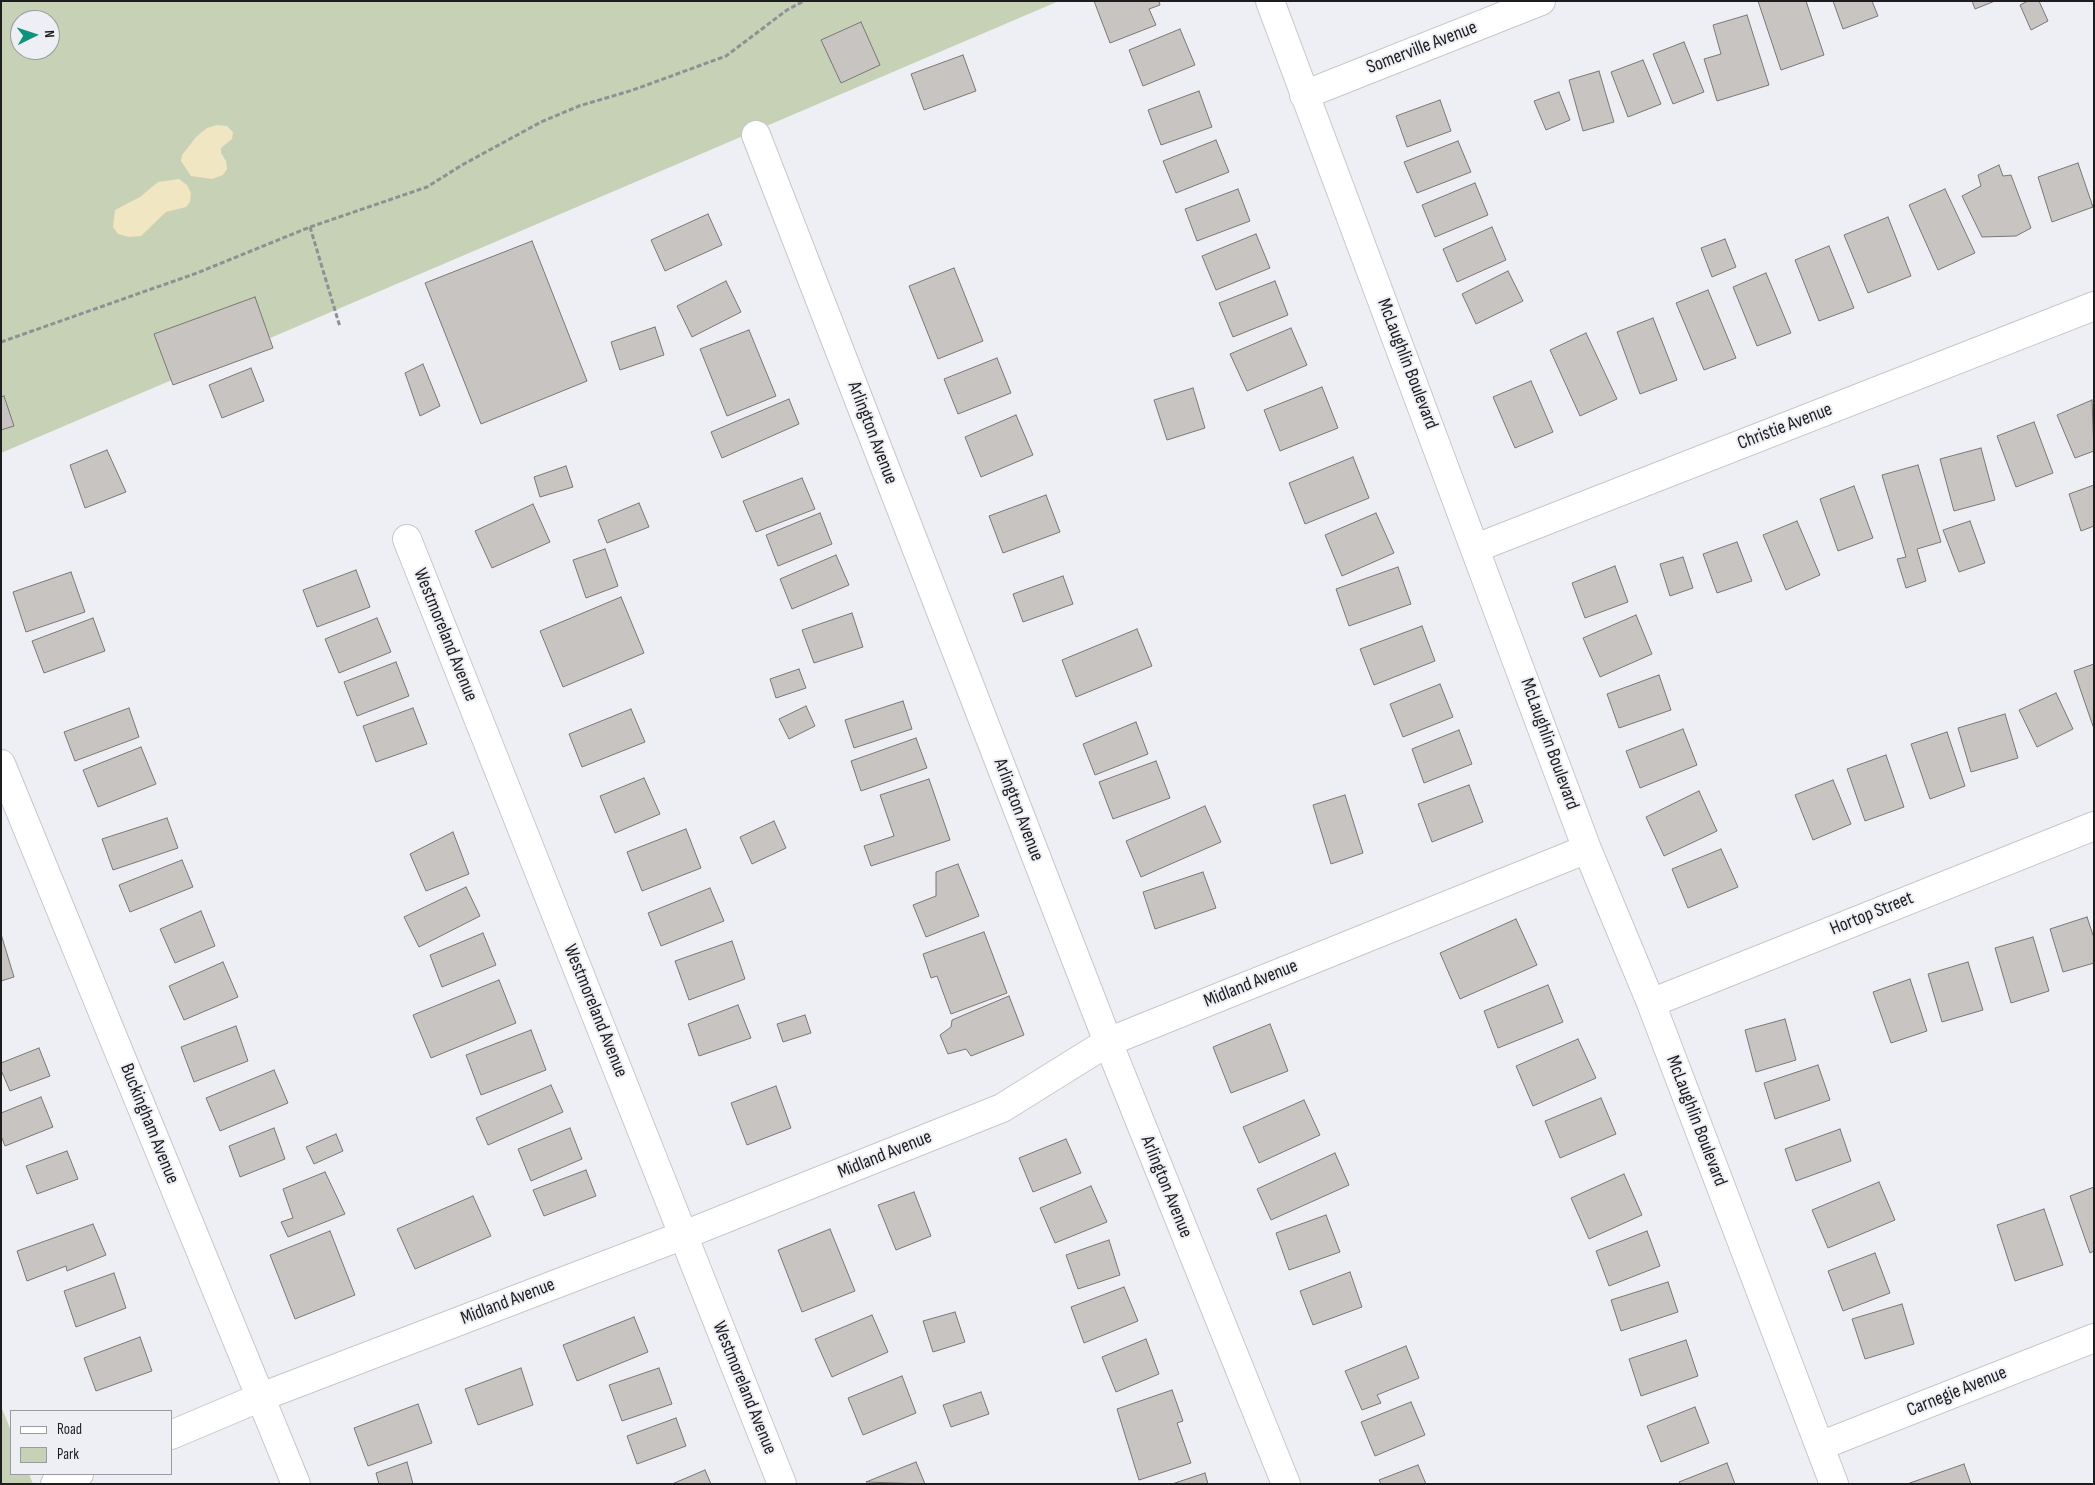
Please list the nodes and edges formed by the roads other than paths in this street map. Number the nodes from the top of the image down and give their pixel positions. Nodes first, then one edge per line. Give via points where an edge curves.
1 (1270, 1) edge
2 (1540, 1) edge
3 (1304, 94) junction
4 (756, 135) dead end
5 (2094, 306) edge
6 (407, 539) dead end
7 (1476, 548) junction
8 (1, 764) edge
9 (2094, 826) edge
10 (1587, 849) junction
11 (1651, 1003) junction
12 (1108, 1042) junction
13 (684, 1235) junction
14 (2094, 1338) edge
15 (261, 1397) junction
16 (172, 1435) edge
17 (1820, 1446) junction
18 (77, 1475) edge
19 (55, 1484) edge
20 (296, 1484) edge
21 (782, 1484) edge
22 (1286, 1484) edge
23 (1834, 1484) edge

1 - 3 street, McLaughlin Boulevard
2 - 3 street, Somerville Avenue
3 - 7 street, McLaughlin Boulevard
4 - 12 street, Arlington Avenue
5 - 7 street, Christie Avenue
6 - 13 street, Westmoreland Avenue
7 - 10 street, McLaughlin Boulevard
8 - 15 street, Buckingham Avenue
9 - 11 street, Hortop Street
10 - 11 street, McLaughlin Boulevard
10 - 12 street, Midland Avenue
11 - 17 street, McLaughlin Boulevard
12 - 13 street, Midland Avenue via 1002,1108
12 - 22 street, Arlington Avenue
13 - 15 street, Midland Avenue
13 - 21 street, Westmoreland Avenue
14 - 17 street, Carnegie Avenue
15 - 16 street, Midland Avenue
15 - 20 street, Buckingham Avenue
17 - 23 street, McLaughlin Boulevard
18 - 19 street

